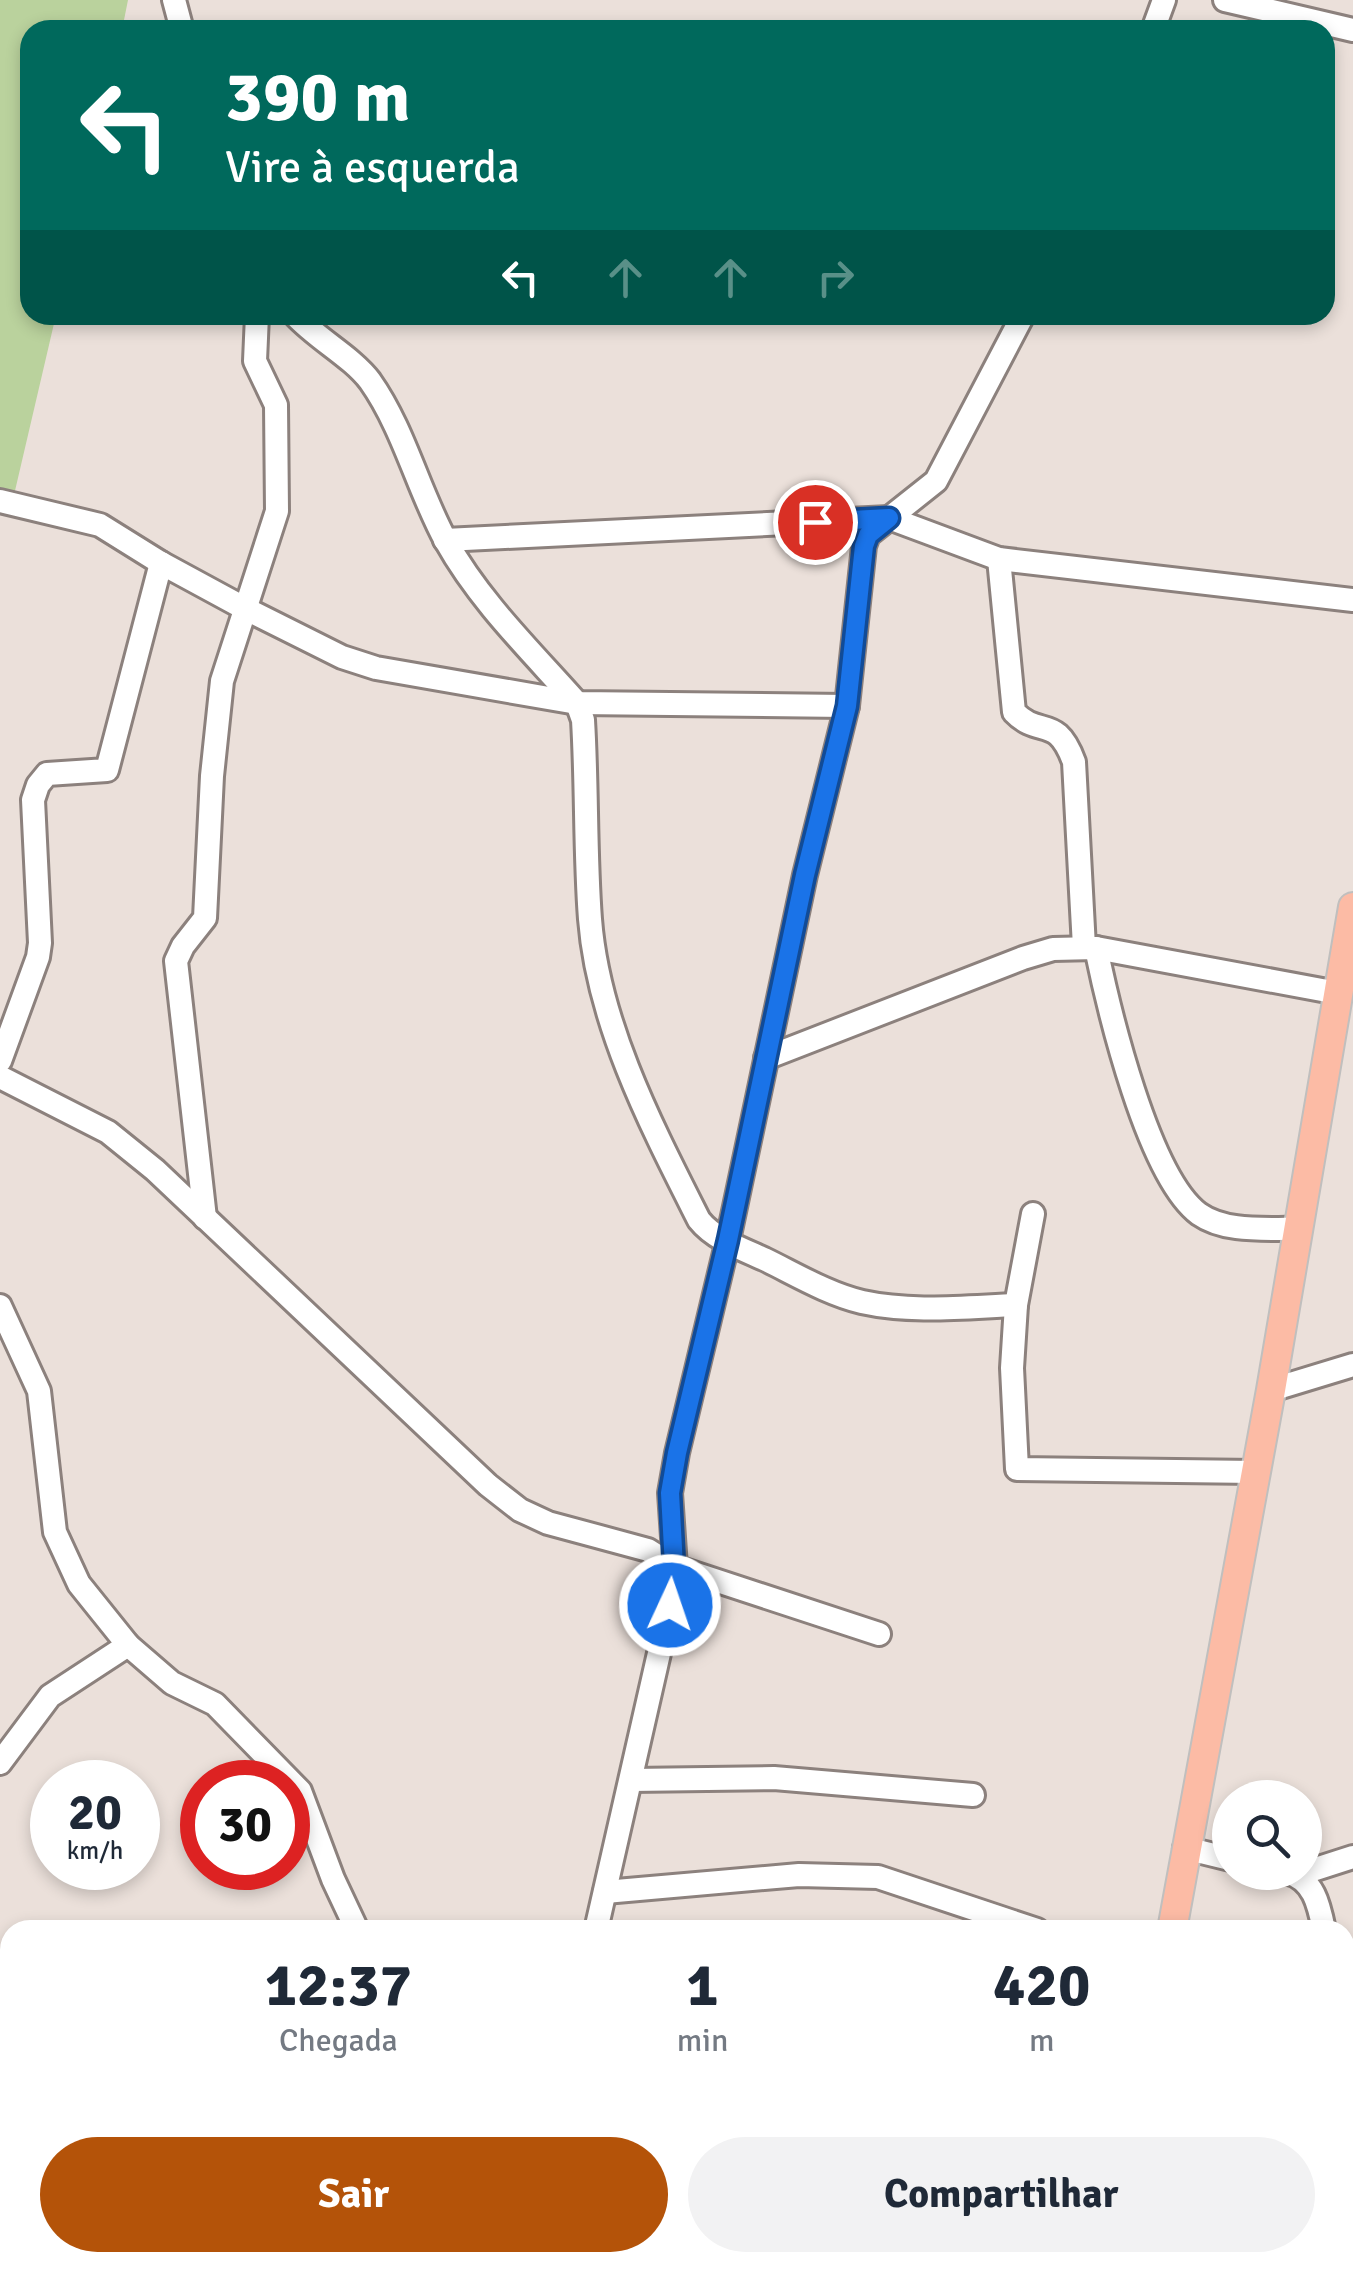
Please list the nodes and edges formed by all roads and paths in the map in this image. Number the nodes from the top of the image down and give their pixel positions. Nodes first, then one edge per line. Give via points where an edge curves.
1 (1225, 0) edge
2 (1310, 20) edge
3 (257, 325) edge
4 (304, 325) edge
5 (1019, 325) edge
6 (0, 501) edge
7 (889, 518) junction
8 (446, 540) junction
9 (999, 559) junction
10 (161, 563) junction
11 (1353, 600) edge
12 (244, 608) junction
13 (577, 703) junction
14 (847, 706) junction
15 (1353, 908) edge
16 (1090, 948) junction
17 (1338, 993) junction
18 (766, 1058) junction
19 (0, 1060) edge
20 (7, 1087) edge
21 (1034, 1214) dead end
22 (206, 1218) junction
23 (1298, 1229) junction
24 (728, 1240) junction
25 (1016, 1305) junction
26 (0, 1306) edge
27 (1353, 1365) edge
28 (1271, 1390) junction
29 (1256, 1472) junction
30 (674, 1567) junction
31 (879, 1634) dead end
32 (128, 1646) junction
33 (0, 1764) edge
34 (630, 1780) junction
35 (973, 1796) dead end
36 (1185, 1848) junction
37 (1212, 1855) edge
38 (1353, 1856) edge
39 (1322, 1865) edge
40 (1312, 1890) edge
41 (605, 1892) junction
42 (352, 1920) edge
43 (598, 1920) edge
44 (1007, 1920) edge
45 (1174, 1920) edge
46 (1321, 1920) edge

1 - 2 street
3 - 12 street via 255,360 276,405 278,499
4 - 8 street via 368,377
5 - 7 street via 936,481
6 - 10 street via 100,525
7 - 8 street
7 - 9 street
7 - 14 street via 864,546
8 - 13 street via 494,610
9 - 11 street
9 - 16 street via 1014,712 1066,740 1074,762
10 - 12 street
10 - 19 street via 107,770 47,774 38,786 38,957
12 - 13 street via 376,668
12 - 22 street via 222,681 205,918 176,961
13 - 14 street
13 - 24 street via 590,921 607,1012 699,1220
14 - 18 street
15 - 17 main road
16 - 17 street
16 - 18 street via 1023,958
16 - 23 street via 1150,1137 1184,1197 1200,1215 1232,1226
17 - 23 main road
18 - 24 street
20 - 22 street via 108,1132
21 - 25 street
22 - 30 street via 520,1510 648,1550
23 - 28 main road
24 - 25 street via 862,1302
24 - 30 street via 674,1466
25 - 29 street via 1017,1469
26 - 32 street via 39,1391 55,1532 78,1584
27 - 28 street
28 - 29 main road
29 - 36 main road
30 - 31 street
30 - 34 street
32 - 33 street via 50,1696
32 - 42 street via 172,1683 215,1704 300,1792
34 - 35 street via 774,1778
34 - 41 street
36 - 37 street
36 - 45 main road
38 - 39 street
40 - 46 street
41 - 43 street
41 - 44 street via 800,1876 878,1877

